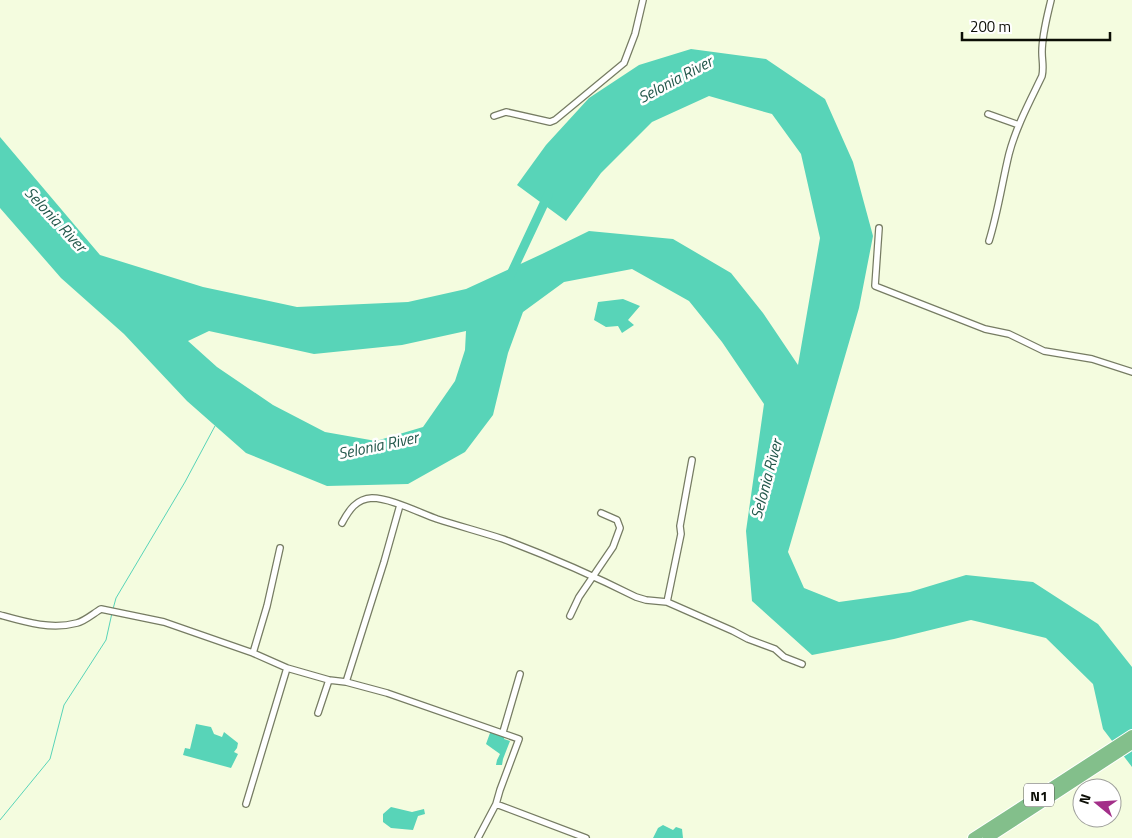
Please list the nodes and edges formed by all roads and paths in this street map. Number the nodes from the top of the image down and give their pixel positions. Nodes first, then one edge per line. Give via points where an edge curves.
1 (643, 0) edge
2 (1051, 0) edge
3 (988, 114) dead end
4 (494, 116) dead end
5 (1020, 125) junction
6 (879, 228) dead end
7 (989, 241) dead end
8 (1132, 372) edge
9 (692, 460) dead end
10 (400, 505) junction
11 (601, 513) dead end
12 (342, 523) dead end
13 (280, 548) dead end
14 (593, 576) junction
15 (667, 602) junction
16 (0, 615) edge
17 (570, 616) dead end
18 (254, 653) junction
19 (802, 664) dead end
20 (287, 668) junction
21 (520, 674) dead end
22 (329, 680) junction
23 (346, 682) junction
24 (318, 713) dead end
25 (503, 732) junction
26 (1132, 735) edge
27 (1132, 744) edge
28 (1108, 756) junction
29 (246, 804) dead end
30 (496, 804) junction
31 (478, 838) edge
32 (586, 838) edge
33 (973, 838) edge
34 (988, 838) edge

1 - 4 street via 624,63 555,120 550,122 506,112
2 - 5 street via 1044,33 1044,67
3 - 5 street
5 - 7 street via 1009,154
6 - 8 street via 875,286 985,329 1009,334 1044,351
9 - 15 street
10 - 12 street via 382,499 359,501
10 - 14 street via 502,539
10 - 23 street
11 - 14 street via 618,520 620,528 613,547
13 - 18 street
14 - 15 street via 636,597
14 - 17 street
15 - 19 street
16 - 18 street via 48,626 78,623 101,608 164,622
18 - 20 street
20 - 22 street
20 - 29 street
21 - 25 street
22 - 23 street
22 - 24 street
23 - 25 street
25 - 30 street via 520,739
26 - 28 highway, N1
27 - 28 highway, N1
28 - 33 highway, N1
28 - 34 highway, N1
30 - 31 street
30 - 32 street

